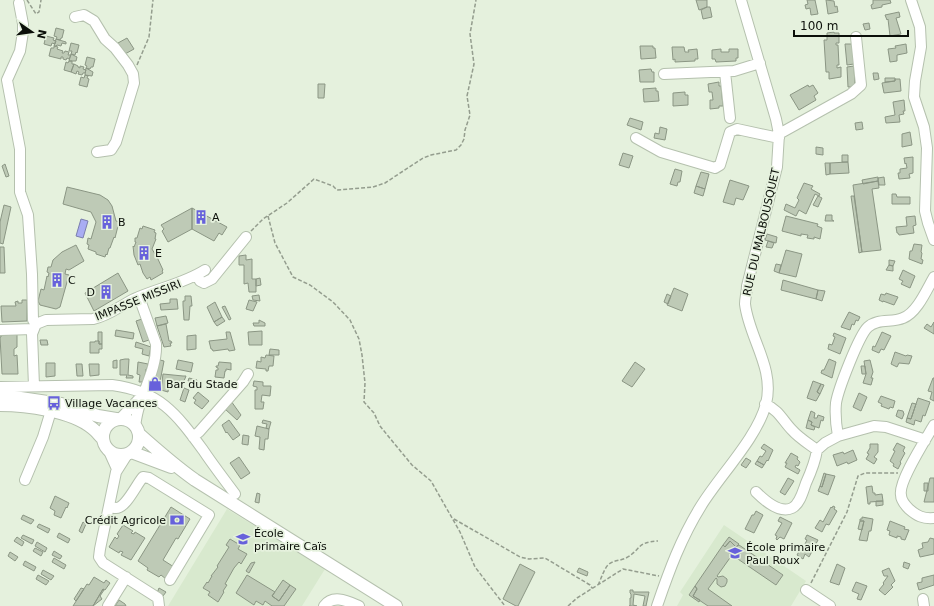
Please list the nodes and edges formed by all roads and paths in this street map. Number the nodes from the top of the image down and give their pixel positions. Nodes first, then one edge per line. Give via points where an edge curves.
1 (41, 0) edge
2 (153, 0) edge
3 (741, 0) edge
4 (911, 0) edge
5 (23, 1) edge
6 (476, 1) edge
7 (75, 16) dead end
8 (856, 36) dead end
9 (760, 64) junction
10 (725, 72) junction
11 (133, 74) junction
12 (664, 74) dead end
13 (730, 118) dead end
14 (779, 136) junction
15 (636, 138) dead end
16 (97, 152) dead end
17 (268, 216) junction
18 (246, 237) joint
19 (934, 240) edge
20 (934, 277) edge
21 (139, 298) junction
22 (35, 327) junction
23 (0, 330) edge
24 (248, 374) dead end
25 (34, 386) junction
26 (0, 387) edge
27 (144, 394) junction
28 (0, 395) edge
29 (766, 404) junction
30 (0, 405) edge
31 (56, 408) junction
32 (118, 419) junction
33 (934, 425) edge
34 (137, 430) junction
35 (838, 436) junction
36 (193, 437) junction
37 (925, 441) junction
38 (105, 444) junction
39 (817, 450) junction
40 (129, 452) junction
41 (117, 469) junction
42 (182, 470) junction
43 (906, 474) junction
44 (25, 480) dead end
45 (756, 492) dead end
46 (235, 494) dead end
47 (109, 507) junction
48 (452, 518) junction
49 (934, 518) edge
50 (658, 541) dead end
51 (126, 577) junction
52 (666, 578) junction
53 (170, 580) dead end
54 (598, 586) junction
55 (592, 588) junction
56 (807, 590) joint
57 (108, 606) edge
58 (159, 606) edge
59 (324, 606) edge
60 (358, 606) edge
61 (396, 606) edge
62 (505, 606) edge
63 (568, 606) edge
64 (657, 606) edge
65 (830, 606) edge

1 - 5 path via 39,12 36,14
2 - 11 path via 149,37
3 - 9 street, RUE DU MALBOUSQUET
4 - 19 street via 920,27 921,48 914,97 924,127 927,148 925,211
5 - 22 street via 20,51 8,80 20,149 20,192 28,215
6 - 17 path via 470,34 474,64 467,96 470,115 461,145 456,150 423,158 385,183 373,187 337,190 314,179
7 - 11 street via 84,15 94,21 104,39 115,48
8 - 14 street via 861,85 851,94
9 - 10 street
9 - 14 street, RUE DU MALBOUSQUET
10 - 12 street
10 - 13 street
11 - 16 street via 134,83 116,142 111,150
14 - 15 street via 737,129 730,132 720,165 714,168 661,152
14 - 29 street, RUE DU MALBOUSQUET via 777,167 745,302 748,319 765,366 768,381
17 - 18 path
17 - 48 path via 275,243 293,277 310,284 333,302 350,320 359,339 362,355 364,402 412,465 431,481
18 - 21 street, IMPASSE MISSIRI via 207,283 200,281 201,273
20 - 35 street via 921,301 911,312 903,318 868,326 864,331 855,348 836,402 835,422
21 - 22 street, IMPASSE MISSIRI via 100,318 46,320
21 - 27 street via 156,344
22 - 23 street, IMPASSE MISSIRI
22 - 25 street via 32,334
24 - 36 street
25 - 26 street
25 - 27 street via 112,385 128,387
27 - 32 street
27 - 34 street via 138,409
27 - 36 street via 161,403 180,419
28 - 31 main road
29 - 39 street via 773,407 792,430
29 - 52 street, RUE DU MALBOUSQUET via 748,439 701,505 683,536
30 - 31 main road
31 - 32 main road
31 - 38 main road via 92,428
31 - 44 street
32 - 34 main road via 129,421
32 - 38 main road via 105,428
33 - 37 street
34 - 40 main road via 137,445
34 - 42 main road via 150,445
35 - 37 street via 874,426 886,427
35 - 39 street
36 - 46 street
37 - 43 street
38 - 40 main road via 114,454
38 - 41 street
39 - 45 street via 816,462 799,500 792,508 783,509 766,502
40 - 41 street
40 - 42 main road
41 - 47 street
42 - 61 main road
43 - 49 street via 901,486 901,496 907,507 916,515 926,519
43 - 56 path via 865,473 858,476 847,512
47 - 51 street via 99,557 103,563
47 - 53 street via 124,505 144,477 209,515
48 - 55 path via 520,557 545,558
48 - 62 path via 475,567
50 - 54 path via 641,544 626,558 607,566
51 - 57 street
51 - 58 street via 158,598
52 - 54 path via 623,570
52 - 64 street, RUE DU MALBOUSQUET
54 - 55 path
55 - 63 path
56 - 65 street
59 - 60 street via 327,601 333,599 345,600

